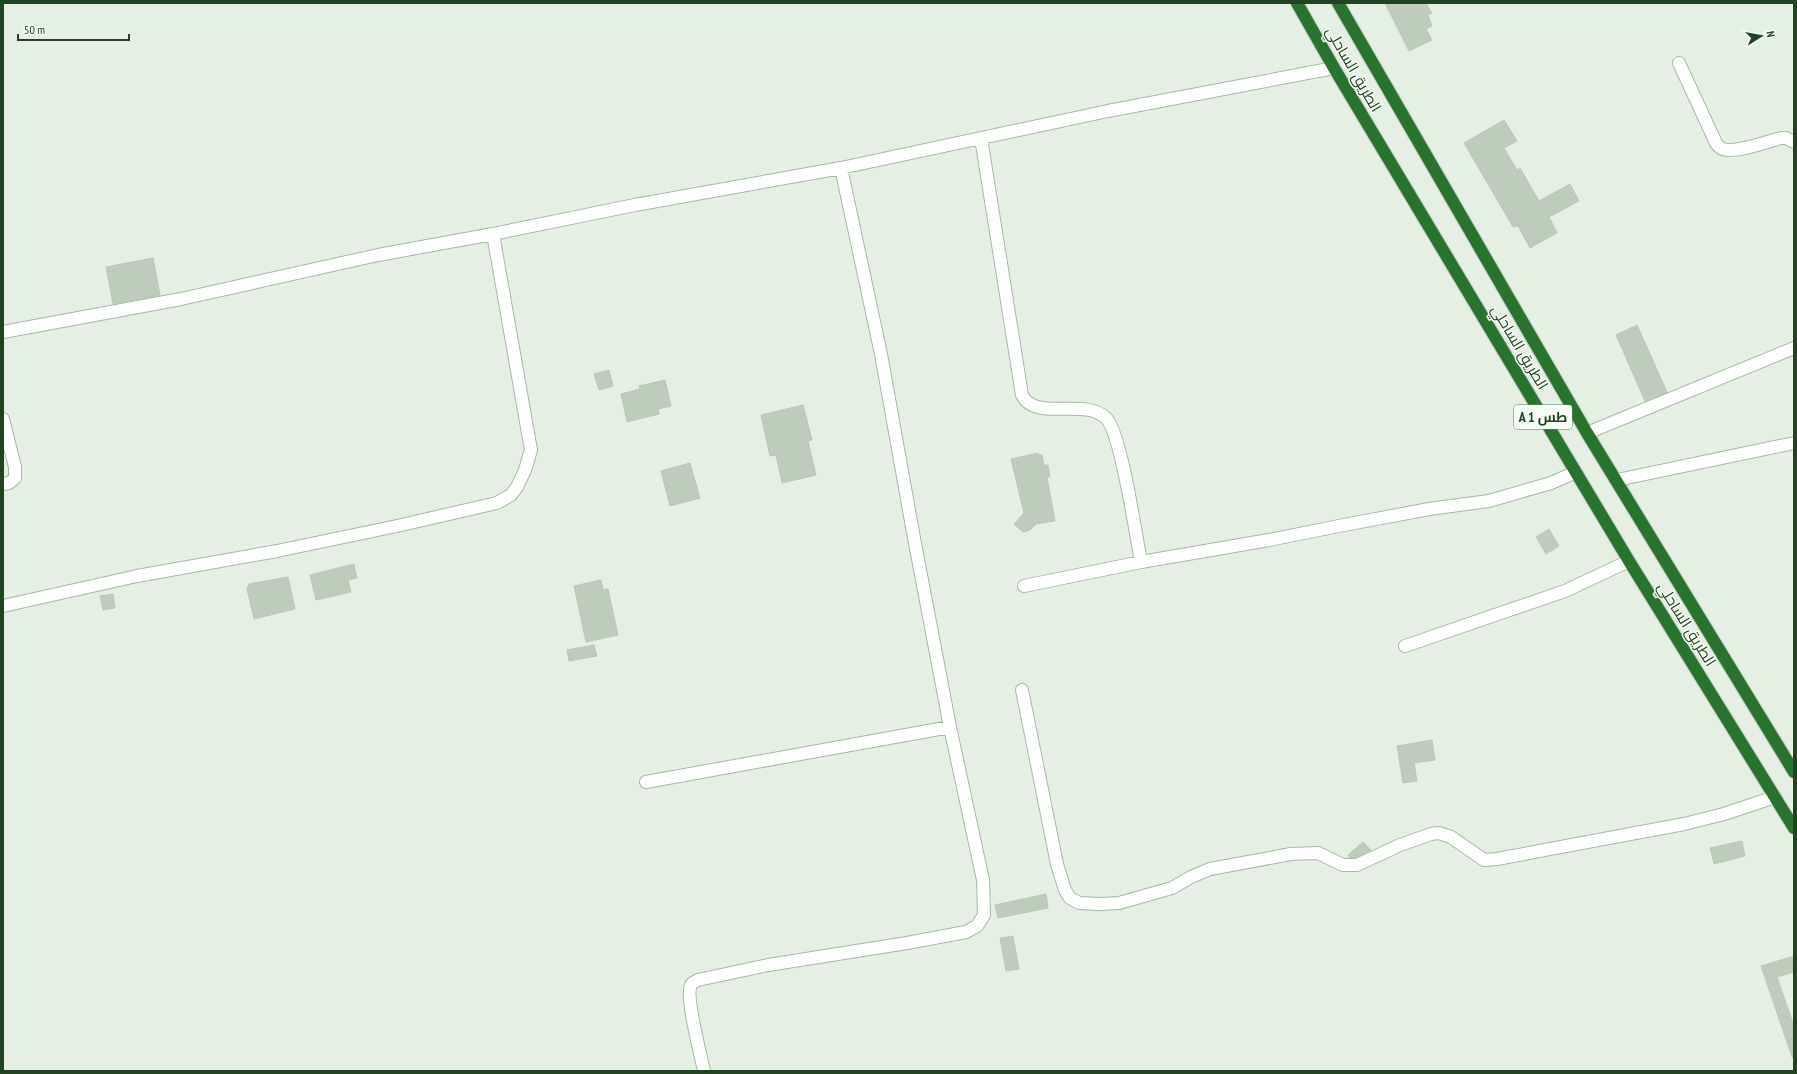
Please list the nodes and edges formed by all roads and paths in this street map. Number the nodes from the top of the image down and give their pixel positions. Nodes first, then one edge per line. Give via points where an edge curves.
1 (1298, 3) edge
2 (1338, 3) edge
3 (1679, 63) dead end
4 (1334, 68) junction
5 (981, 138) junction
6 (1794, 142) edge
7 (841, 168) junction
8 (493, 234) junction
9 (3, 332) edge
10 (1794, 348) edge
11 (3, 419) edge
12 (1587, 433) junction
13 (1794, 443) edge
14 (1576, 472) junction
15 (1617, 480) junction
16 (3, 484) edge
17 (1629, 560) junction
18 (1141, 562) junction
19 (1024, 586) dead end
20 (3, 606) edge
21 (1405, 646) dead end
22 (1022, 690) dead end
23 (950, 726) junction
24 (1794, 772) edge
25 (646, 782) dead end
26 (1774, 796) junction
27 (1794, 828) edge
28 (704, 1071) edge

1 - 4 highway, الطريق الساحلي / A 1 طس
2 - 12 highway, الطريق الساحلي / A 1 طس
3 - 6 street via 1721,149 1737,149 1781,138
4 - 5 street
4 - 14 highway, الطريق الساحلي / A 1 طس
5 - 7 street
5 - 18 street via 1022,395 1027,402 1040,408 1098,411 1107,419 1119,450
7 - 8 street via 635,205
7 - 23 street via 881,354
8 - 9 street via 378,255 181,299
8 - 20 street via 531,450 526,470 511,495 497,503 397,526 137,576
10 - 12 street
11 - 16 street via 15,467 15,478
12 - 15 highway, الطريق الساحلي / A 1 طس
13 - 15 street
14 - 17 highway, الطريق الساحلي / A 1 طس
14 - 18 street via 1545,486 1489,501
15 - 24 highway, الطريق الساحلي / A 1 طس
17 - 21 street via 1565,591
17 - 26 highway, الطريق الساحلي / A 1 طس
18 - 19 street
22 - 26 street via 1057,864 1065,890 1070,898 1079,904 1119,903 1172,888 1210,869 1291,854 1318,853 1343,865 1357,866 1406,842 1439,833 1451,836 1484,860 1497,859 1684,824 1724,814
23 - 25 street
23 - 28 street via 983,880 984,914 977,926 966,932 768,965 698,980 691,985 689,992
26 - 27 highway, الطريق الساحلي / A 1 طس

